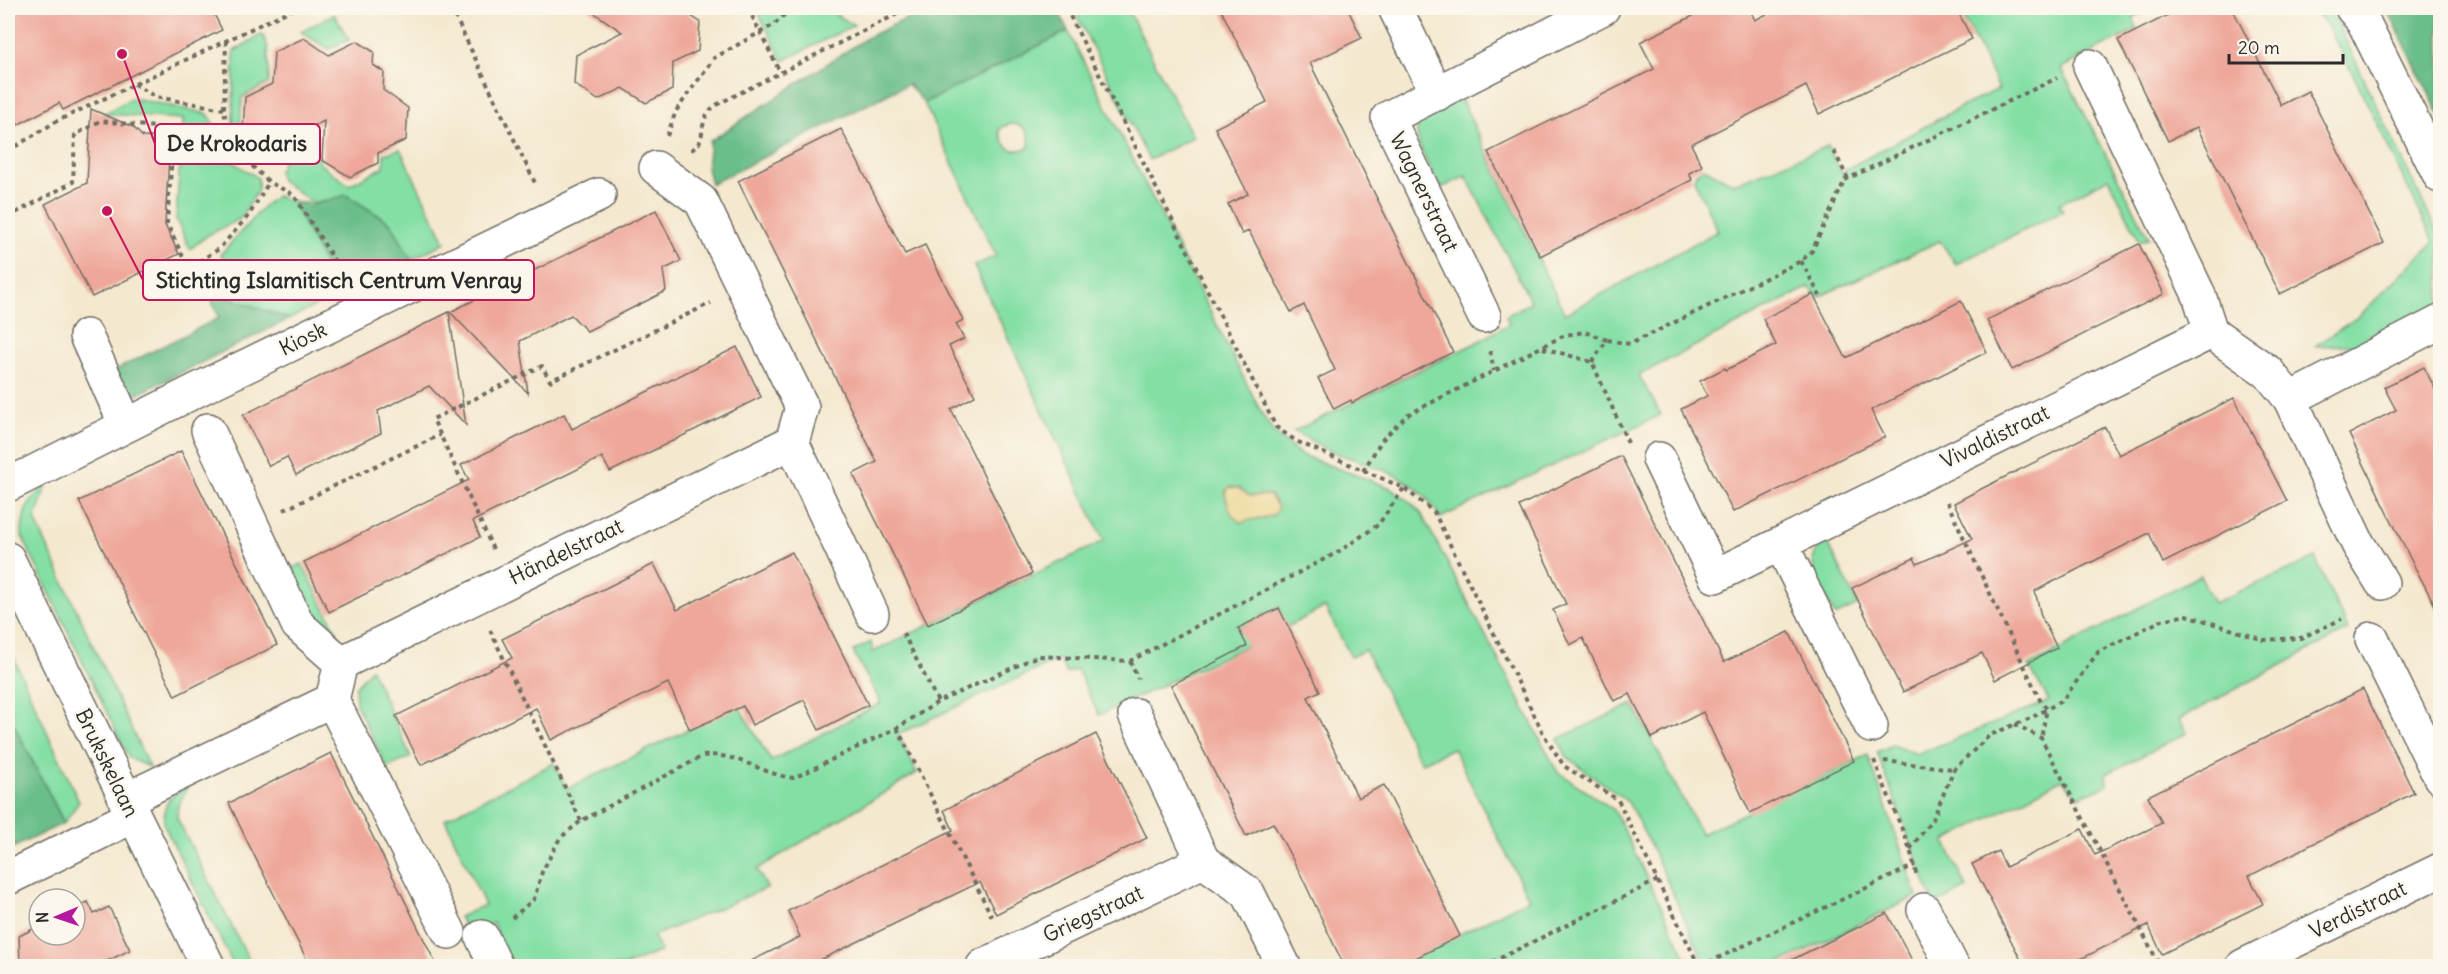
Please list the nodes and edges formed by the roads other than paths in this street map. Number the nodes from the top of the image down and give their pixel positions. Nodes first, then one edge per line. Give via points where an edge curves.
1 (1395, 8) edge
2 (1602, 8) edge
3 (2352, 8) edge
4 (2090, 66) road end
5 (1437, 94) junction
6 (656, 168) road end
7 (2440, 176) edge
8 (599, 195) dead end
9 (1484, 316) dead end
10 (2440, 322) edge
11 (2211, 332) junction
12 (86, 336) dead end
13 (2290, 399) junction
14 (126, 425) junction
15 (208, 430) dead end
16 (792, 442) junction
17 (1659, 459) road end
18 (8, 485) edge
19 (1781, 544) junction
20 (8, 559) edge
21 (2382, 583) dead end
22 (872, 614) road end
23 (2372, 639) dead end
24 (340, 663) junction
25 (332, 700) junction
26 (1135, 715) dead end
27 (1871, 726) road end
28 (2440, 777) edge
29 (129, 808) junction
30 (1203, 861) junction
31 (2440, 870) edge
32 (8, 878) edge
33 (1924, 910) road end
34 (449, 932) dead end
35 (482, 937) road end
36 (997, 960) edge
37 (208, 966) edge
38 (496, 966) edge
39 (1284, 966) edge
40 (1952, 966) edge
41 (2243, 966) edge

1 - 5 street
2 - 5 street, Wagnerstraat
3 - 7 street via 2363,21
4 - 11 street via 2199,295
5 - 9 street, Wagnerstraat via 1388,118
6 - 16 street via 701,201 744,287 802,407
8 - 14 street, Kiosk
10 - 13 street
11 - 13 street via 2268,372
11 - 19 street, Vivaldistraat
12 - 14 street
13 - 21 street via 2358,544
14 - 18 street, Kiosk
15 - 24 street via 298,625
16 - 22 street
16 - 24 street, Händelstraat
17 - 19 street, Vivaldistraat via 1715,576
19 - 27 street
20 - 29 street, Brukskelaan
23 - 28 street
24 - 25 street
25 - 29 street
25 - 34 street
26 - 30 street
29 - 32 street
29 - 37 street, Brukskelaan
30 - 36 street, Griegstraat
30 - 39 street via 1248,893
31 - 41 street, Verdistraat
33 - 40 street
35 - 38 street

